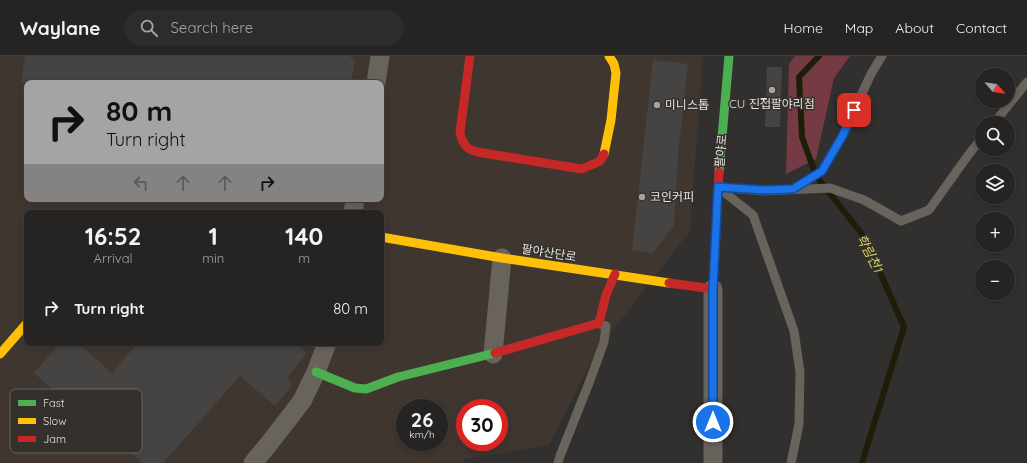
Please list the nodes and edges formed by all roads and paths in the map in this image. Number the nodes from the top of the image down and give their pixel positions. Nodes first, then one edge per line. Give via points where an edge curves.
1 (380, 56) edge
2 (470, 56) edge
3 (608, 56) edge
4 (729, 56) edge
5 (882, 56) edge
6 (376, 80) edge
7 (1027, 82) edge
8 (1000, 116) edge
9 (975, 147) edge
10 (718, 187) junction
11 (793, 189) junction
12 (384, 238) edge
13 (502, 258) junction
14 (615, 274) junction
15 (713, 289) junction
16 (599, 323) junction
17 (24, 326) edge
18 (326, 346) edge
19 (0, 354) edge
20 (493, 354) junction
21 (316, 372) junction
22 (253, 463) edge
23 (558, 463) edge
24 (713, 463) edge
25 (791, 463) edge

1 - 6 street
2 - 3 street via 460,132 462,142 468,150 582,169 600,161 604,155 616,73 614,64
4 - 10 street, 팔야로
5 - 11 lane via 822,171
7 - 8 lane
9 - 11 lane via 929,210 901,221 864,200 830,188
10 - 11 lane
10 - 15 street, 팔야로
10 - 25 lane via 753,215 794,331 800,372 799,424
12 - 13 street, 팔야산단로
13 - 14 street, 팔야산단로
13 - 20 street
14 - 15 street, 팔야산단로
14 - 16 street via 606,295
15 - 24 street, 팔야로
16 - 20 street
16 - 23 lane via 606,326 604,342
17 - 19 street
18 - 21 street
20 - 21 street via 398,377 366,389 355,388
21 - 22 street via 302,401

